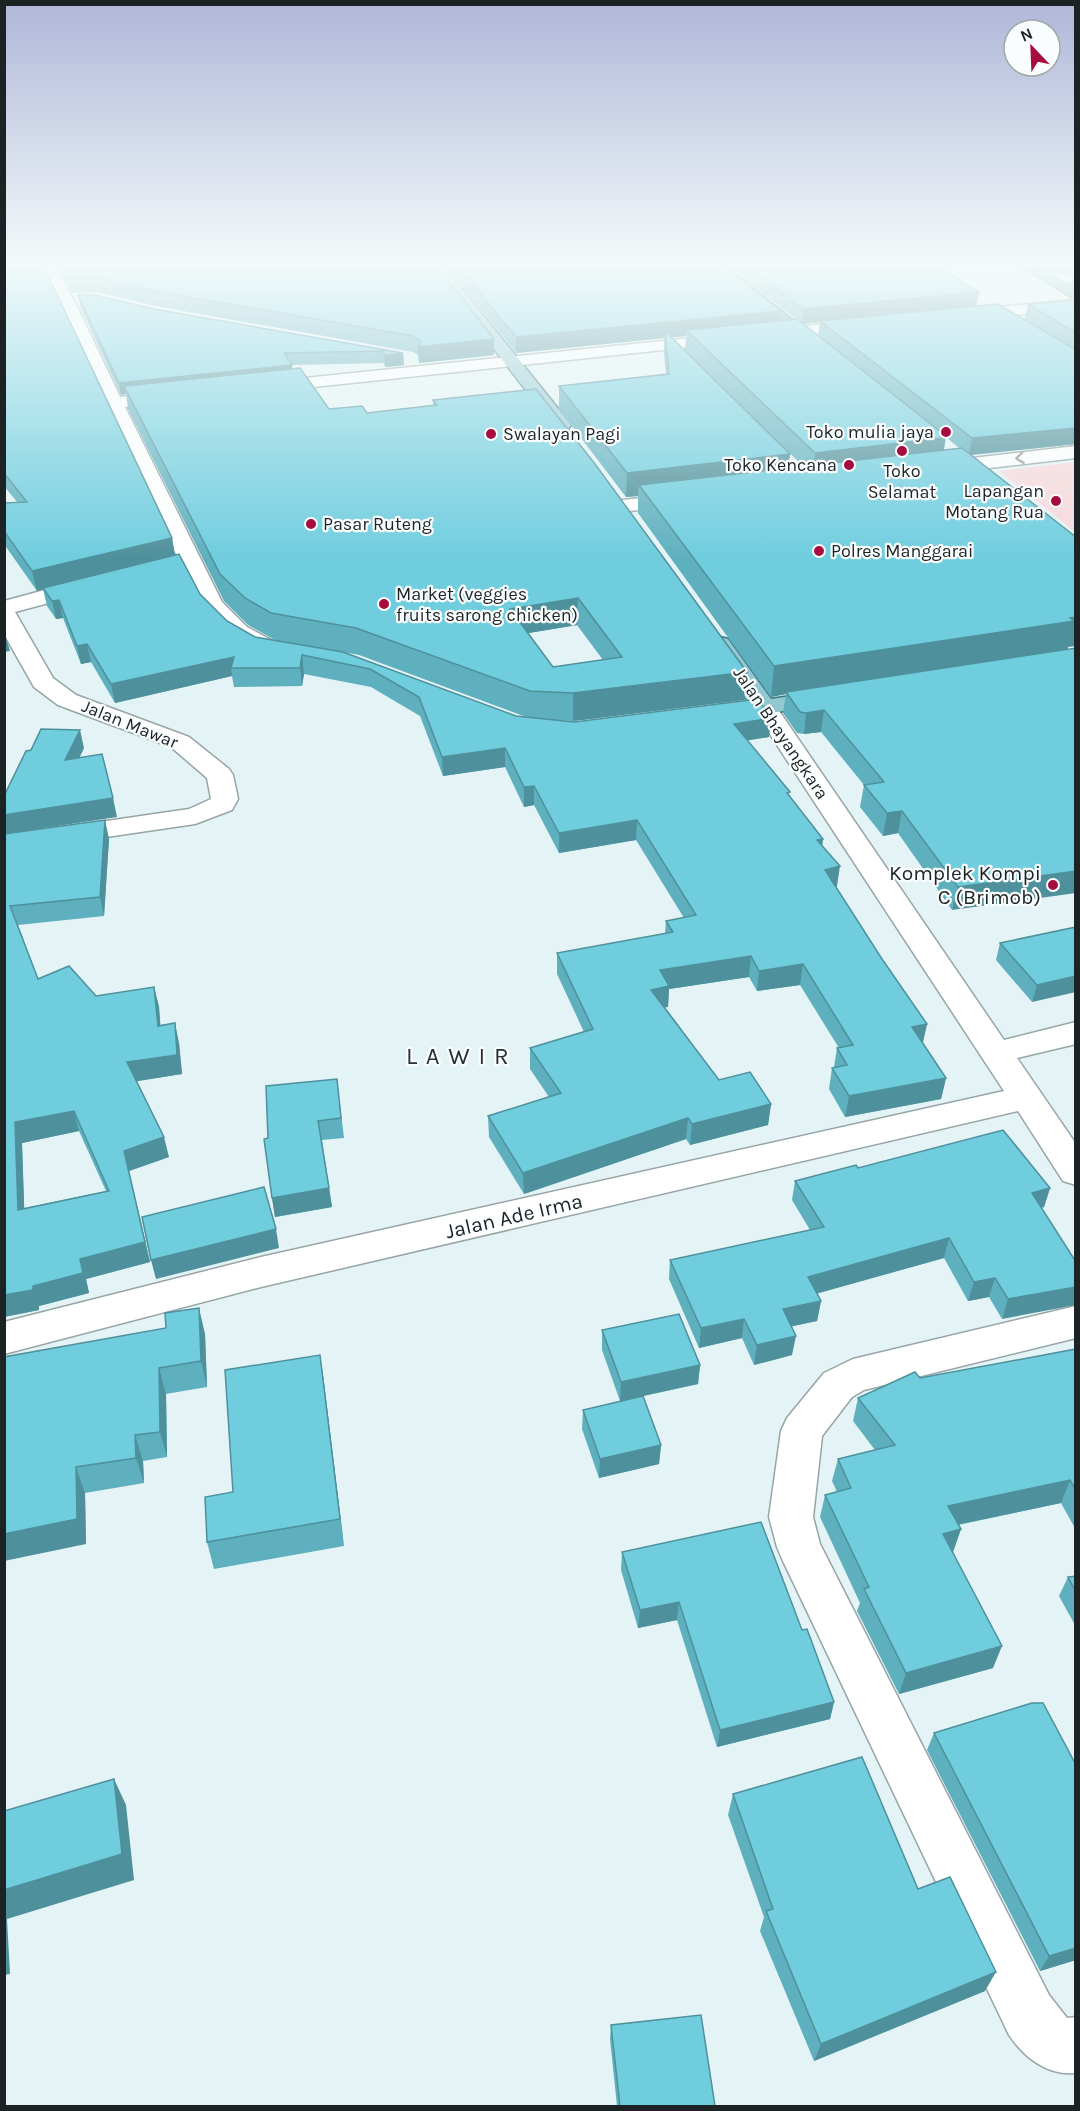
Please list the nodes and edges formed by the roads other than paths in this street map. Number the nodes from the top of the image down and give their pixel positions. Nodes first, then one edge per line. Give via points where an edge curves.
1 (95, 363) edge
2 (437, 363) edge
3 (490, 363) edge
4 (515, 363) edge
5 (459, 366) junction
6 (251, 388) edge
7 (194, 394) edge
8 (113, 403) junction
9 (575, 442) edge
10 (946, 450) edge
11 (1076, 452) edge
12 (965, 465) junction
13 (920, 470) edge
14 (983, 480) edge
15 (609, 488) edge
16 (703, 496) edge
17 (623, 506) junction
18 (636, 525) edge
19 (105, 581) edge
20 (4, 610) edge
21 (710, 631) edge
22 (287, 651) edge
23 (856, 693) edge
24 (753, 709) junction
25 (4, 844) edge
26 (1076, 1034) edge
27 (995, 1053) junction
28 (1025, 1098) junction
29 (1076, 1172) edge
30 (1076, 1322) edge
31 (4, 1338) edge
32 (1076, 2045) edge

1 - 8 street
2 - 5 street
3 - 5 street
4 - 9 main road
5 - 6 street
7 - 8 street
8 - 22 street via 181,563 212,605 239,632 267,648
10 - 12 highway
11 -> 12 street
12 - 13 street
12 - 14 highway
15 - 17 main road
16 - 17 street
17 - 18 main road
19 - 20 street, Jalan Mawar
20 - 25 street, Jalan Mawar via 43,682 67,700 180,742 220,775 225,799 195,816
21 - 24 main road, Jalan Bhayangkara
23 - 24 main road
24 - 27 street, Jalan Bhayangkara
26 - 27 street
27 - 28 street, Jalan Bhayangkara
28 - 29 street, Jalan Bhayangkara
28 - 31 street, Jalan Ade Irma via 261,1272
30 - 32 street via 844,1380 802,1431 791,1517 800,1547 1029,2015 1052,2043 1066,2048

